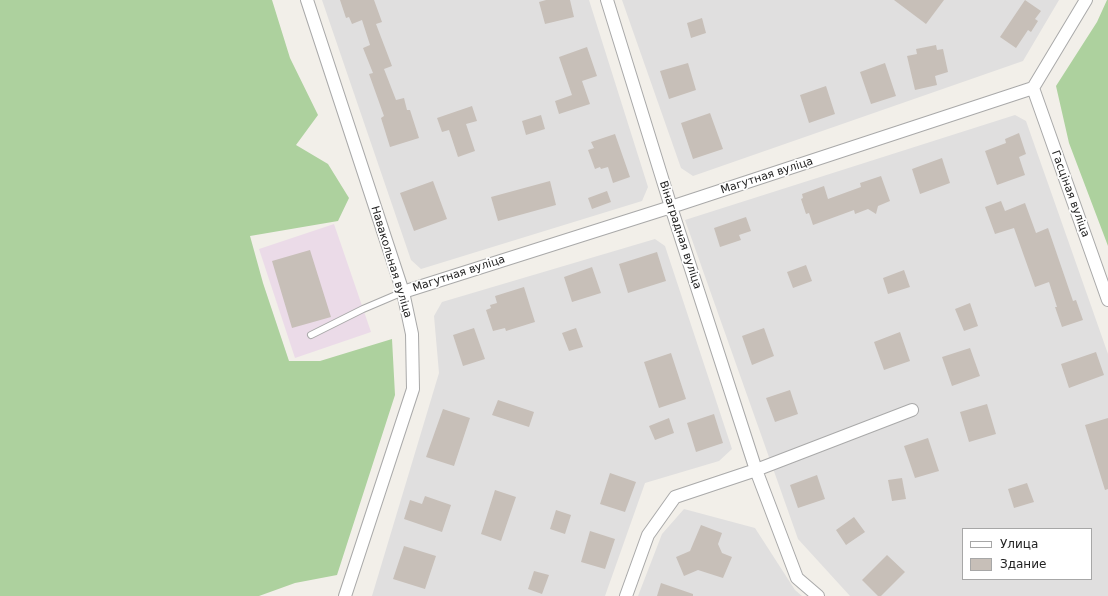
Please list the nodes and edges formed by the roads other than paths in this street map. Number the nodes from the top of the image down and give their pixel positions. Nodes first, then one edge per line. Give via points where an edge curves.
1 (307, 0) edge
2 (608, 0) edge
3 (1086, 0) edge
4 (1033, 88) junction
5 (671, 207) junction
6 (402, 292) junction
7 (1108, 300) edge
8 (311, 335) dead end
9 (912, 410) dead end
10 (756, 470) junction
11 (345, 596) edge
12 (626, 596) edge
13 (818, 596) edge

1 - 6 street, Навакольная вуліца
2 - 5 street, Вінаградная вуліца
3 - 4 street
4 - 5 street, Магутная вуліца
4 - 7 street, Гасціная вуліца
5 - 6 street, Магутная вуліца
5 - 10 street, Вінаградная вуліца
6 - 8 lane
6 - 11 street, Навакольная вуліца via 412,334 413,389
9 - 10 street
10 - 12 street via 675,497 648,535
10 - 13 street, Вінаградная вуліца via 797,578

